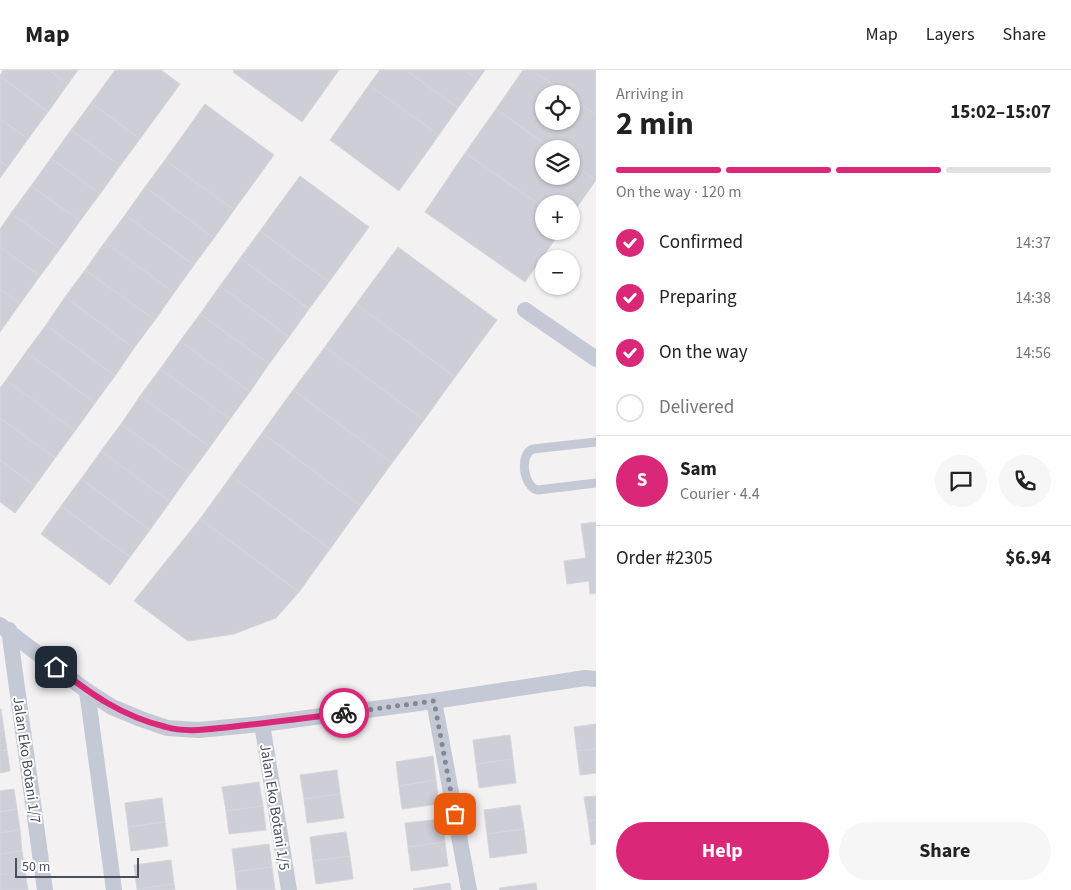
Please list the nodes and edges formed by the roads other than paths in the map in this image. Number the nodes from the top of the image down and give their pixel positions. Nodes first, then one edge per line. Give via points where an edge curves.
1 (525, 310) dead end
2 (596, 359) edge
3 (596, 442) edge
4 (596, 483) edge
5 (4, 628) edge
6 (596, 679) edge
7 (87, 691) junction
8 (434, 701) junction
9 (262, 724) junction
10 (45, 890) edge
11 (114, 890) edge
12 (289, 890) edge
13 (469, 890) edge

1 - 2 street
3 - 4 lane via 534,449 529,451 525,460 527,481 533,489
5 - 7 street
5 - 10 street, Jalan Eko Botani 1/7
6 - 8 street
7 - 9 street via 112,707 168,728 199,730
7 - 11 street
8 - 9 street
8 - 13 street
9 - 12 street, Jalan Eko Botani 1/5

